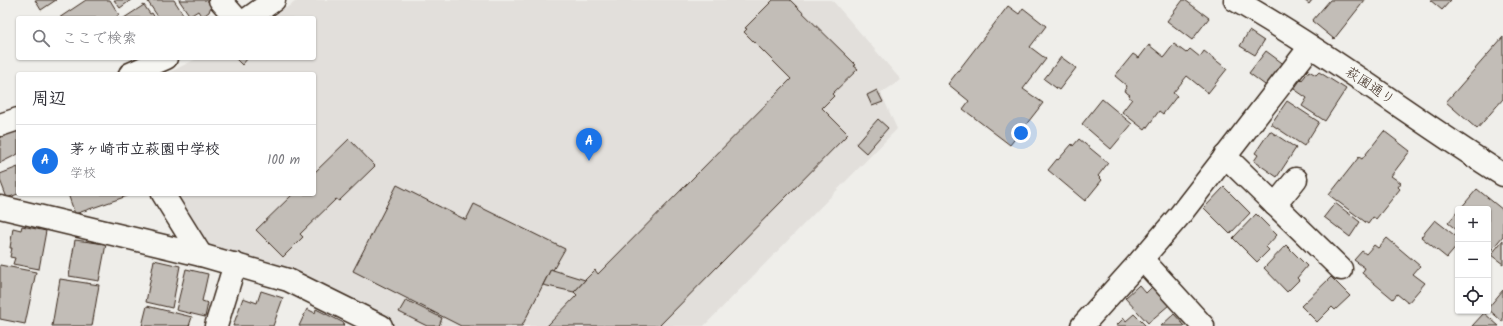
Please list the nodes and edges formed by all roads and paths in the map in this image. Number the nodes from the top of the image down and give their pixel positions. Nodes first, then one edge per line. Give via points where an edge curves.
1 (220, 0) edge
2 (274, 0) edge
3 (1235, 0) edge
4 (234, 16) edge
5 (252, 16) edge
6 (1310, 47) junction
7 (162, 60) edge
8 (134, 72) edge
9 (16, 120) edge
10 (0, 125) edge
11 (1225, 156) junction
12 (1503, 175) edge
13 (1296, 179) dead end
14 (164, 196) edge
15 (1275, 205) junction
16 (0, 207) edge
17 (201, 255) junction
18 (1142, 259) junction
19 (235, 264) junction
20 (1341, 269) dead end
21 (216, 326) edge
22 (381, 326) edge
23 (1082, 326) edge
24 (1204, 326) edge

1 - 4 street
2 - 5 street
3 - 6 street, 萩園通り
6 - 11 street
6 - 12 street, 萩園通り
7 - 8 street
9 - 10 street
11 - 15 street
11 - 18 street
13 - 15 street
14 - 17 street
15 - 20 street
16 - 17 street
17 - 19 street
18 - 23 street
18 - 24 street
19 - 21 street
19 - 22 street via 288,280

